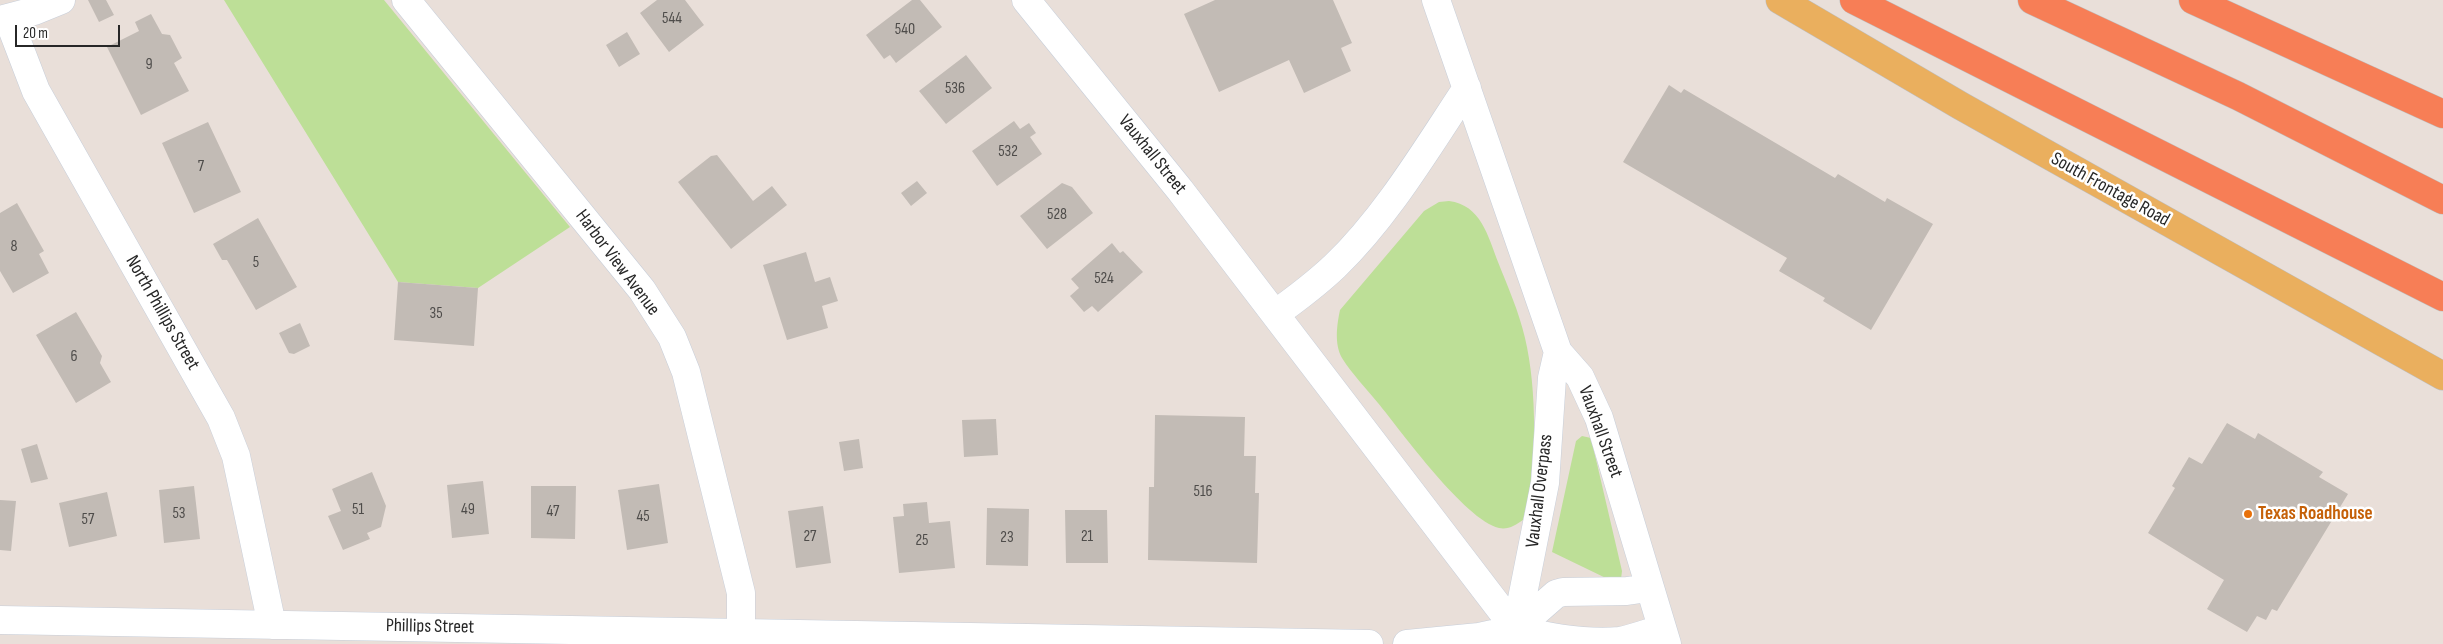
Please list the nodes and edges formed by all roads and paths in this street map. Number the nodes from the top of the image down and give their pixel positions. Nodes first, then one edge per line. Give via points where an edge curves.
1 (61, 0) edge
2 (406, 0) edge
3 (1026, 0) edge
4 (1436, 0) edge
5 (1780, 0) edge
6 (1854, 0) edge
7 (2032, 0) edge
8 (2194, 0) edge
9 (4, 19) edge
10 (1467, 88) junction
11 (2443, 114) edge
12 (2443, 200) edge
13 (2443, 298) edge
14 (1275, 314) junction
15 (1558, 352) junction
16 (2443, 376) edge
17 (1648, 588) junction
18 (0, 620) edge
19 (272, 624) junction
20 (741, 633) junction
21 (451, 636) edge
22 (1521, 636) edge
23 (1664, 636) edge
24 (848, 639) edge
25 (1249, 643) edge
26 (1369, 644) edge
27 (1407, 644) edge

1 - 9 street, North Phillips Street
2 - 20 street, Harbor View Avenue via 642,290 672,337 686,372 741,594
3 - 14 street, Vauxhall Street via 1180,190
4 - 10 street, Vauxhall Street
5 - 16 main road, South Frontage Road
6 - 13 highway
7 - 12 highway via 2238,96
8 - 11 highway
9 - 19 street, North Phillips Street via 36,91 221,418 236,456
10 - 14 street via 1414,168 1360,239 1328,272
10 - 15 street, Vauxhall Street
14 - 22 street, Vauxhall Street
15 - 17 street, Vauxhall Street via 1580,377 1599,418
15 - 22 street, Vauxhall Overpass via 1552,378 1545,483
17 - 22 street via 1556,594
17 - 23 street, Vauxhall Street
18 - 19 street, Phillips Street
19 - 21 street, Phillips Street
20 - 21 street, Phillips Street
20 - 24 street, Phillips Street
22 - 23 street via 1602,643
22 - 27 street
24 - 25 street, Phillips Street
25 - 26 street, Phillips Street

